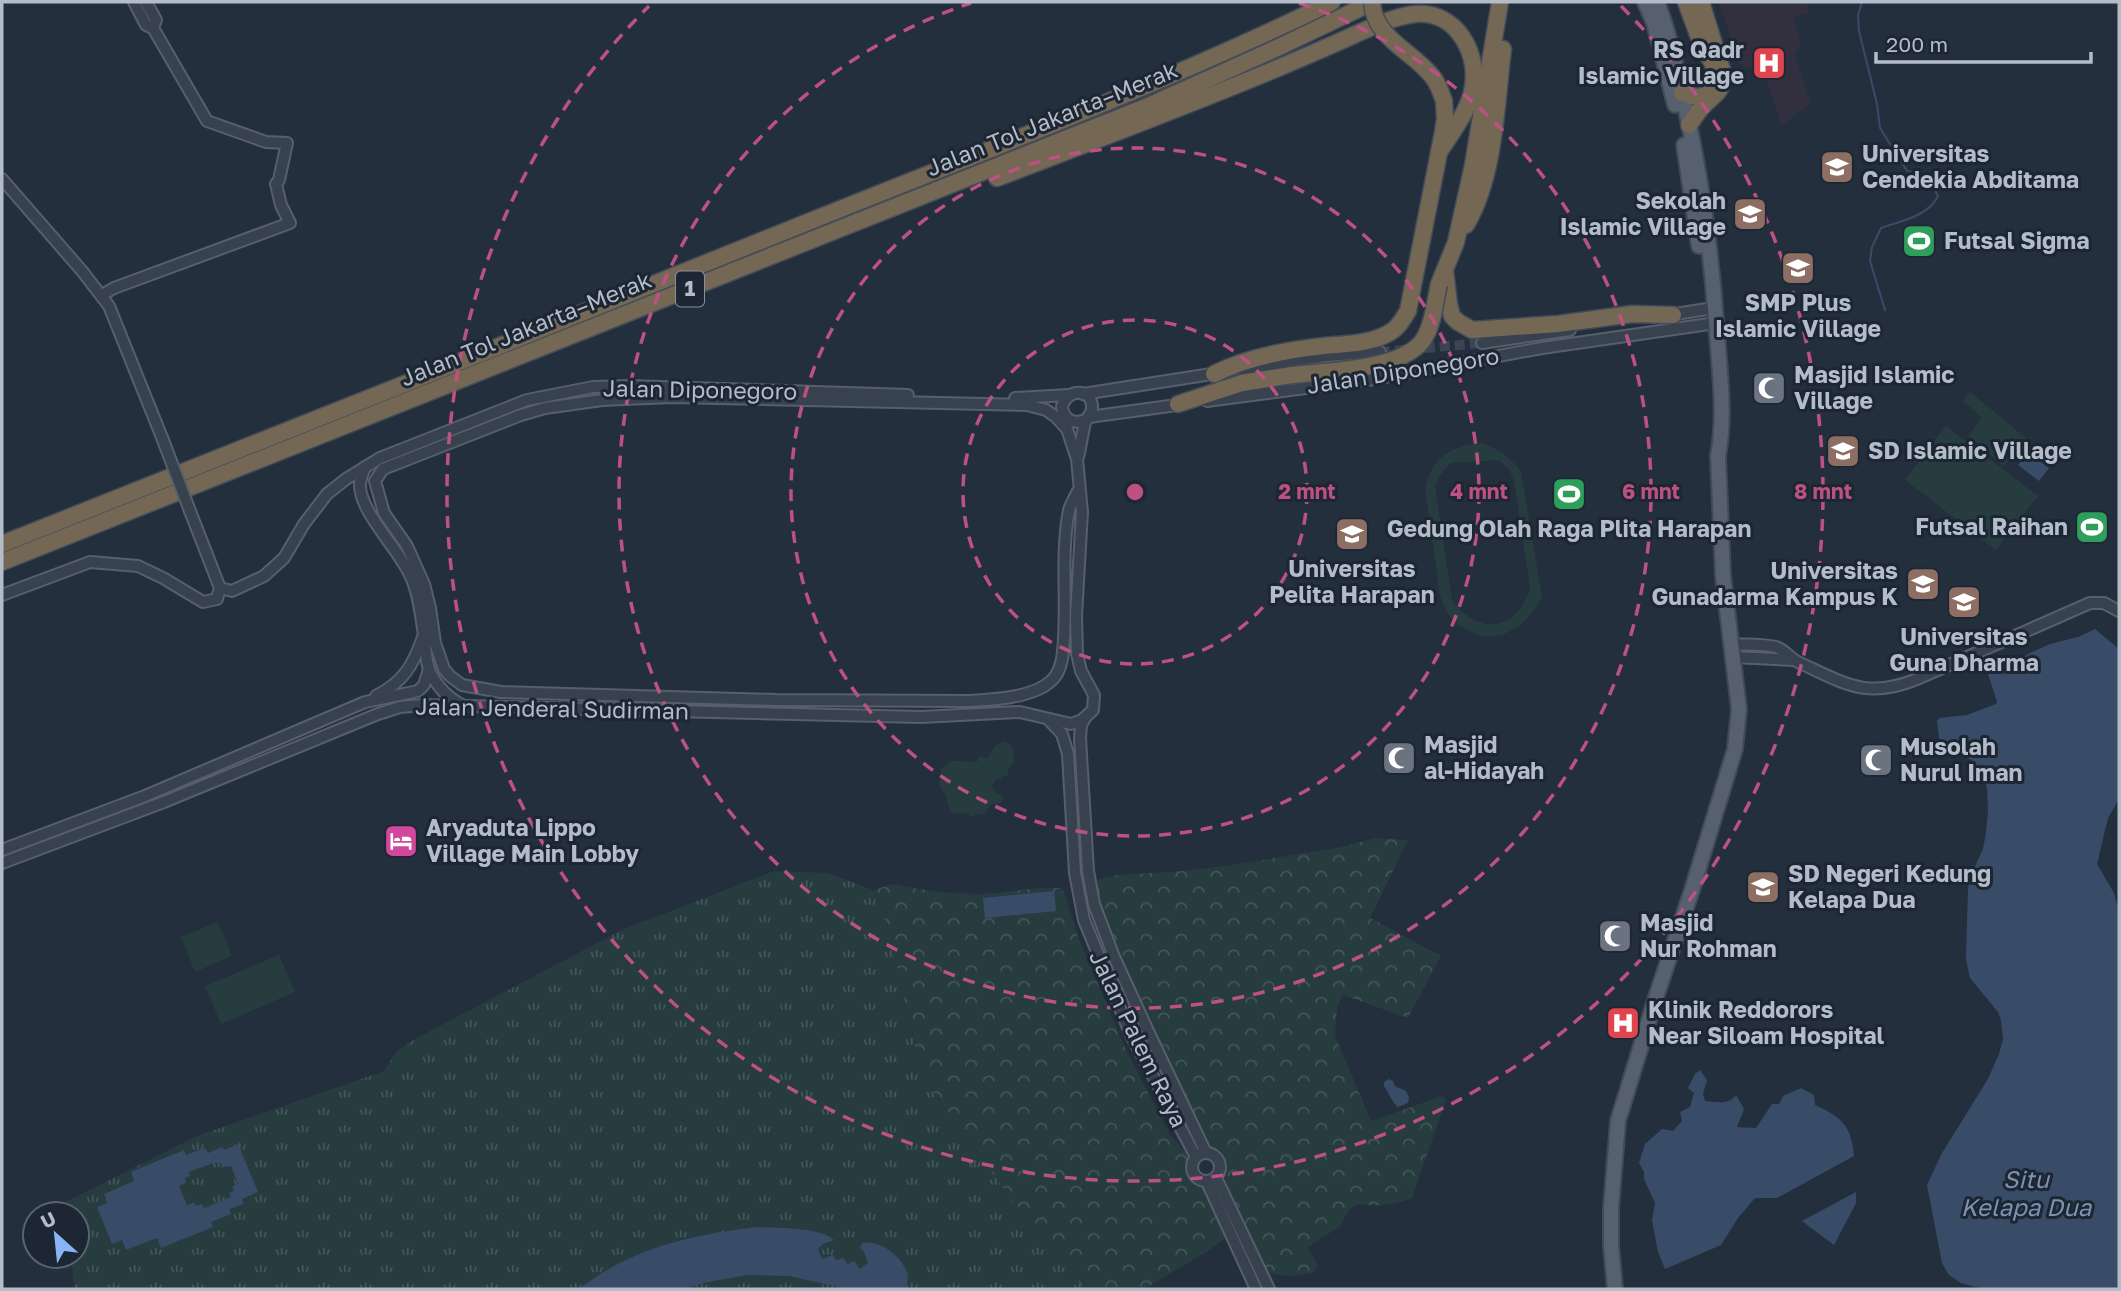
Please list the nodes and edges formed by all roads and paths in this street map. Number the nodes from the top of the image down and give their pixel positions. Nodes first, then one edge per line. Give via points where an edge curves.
1 (134, 2) edge
2 (146, 2) edge
3 (1332, 2) edge
4 (1373, 2) edge
5 (1500, 2) edge
6 (1510, 2) edge
7 (1646, 2) edge
8 (1657, 2) edge
9 (1686, 2) edge
10 (1701, 2) edge
11 (153, 29) junction
12 (1683, 98) junction
13 (1707, 102) junction
14 (1689, 125) junction
15 (1439, 152) junction
16 (2, 179) edge
17 (899, 206) junction
18 (1456, 242) junction
19 (1442, 276) junction
20 (102, 295) junction
21 (1674, 315) junction
22 (1710, 319) junction
23 (1482, 343) tunnel mouth
24 (1380, 352) tunnel mouth
25 (1214, 374) junction
26 (652, 387) junction
27 (877, 394) junction
28 (1083, 394) junction
29 (1069, 395) junction
30 (671, 397) junction
31 (1040, 398) junction
32 (846, 401) junction
33 (1178, 404) junction
34 (1021, 405) junction
35 (1056, 417) joint
36 (1087, 418) junction
37 (1077, 459) junction
38 (365, 467) junction
39 (1079, 491) junction
40 (2, 544) edge
41 (2, 562) edge
42 (1065, 569) junction
43 (218, 593) junction
44 (2, 596) edge
45 (1078, 600) junction
46 (2119, 611) edge
47 (424, 635) junction
48 (435, 643) joint
49 (1733, 651) junction
50 (1063, 652) joint
51 (429, 669) junction
52 (421, 690) junction
53 (638, 695) junction
54 (776, 700) junction
55 (934, 701) junction
56 (365, 702) junction
57 (423, 705) junction
58 (465, 706) junction
59 (593, 709) junction
60 (972, 714) junction
61 (801, 715) junction
62 (1046, 717) junction
63 (1086, 718) junction
64 (2, 850) edge
65 (2, 863) edge
66 (1201, 1155) junction
67 (1211, 1180) junction
68 (1256, 1289) edge
69 (1269, 1289) edge
70 (1615, 1289) edge

1 - 11 street
2 - 11 street via 156,20
3 - 40 highway, Jalan Tol Jakarta–Merak / 1 via 1138,90
4 - 15 highway, bridge via 1382,30 1434,77 1444,101
4 - 17 highway, Jalan Tol Jakarta–Merak / 1 via 1146,107
5 - 18 highway
6 - 18 highway via 1492,147 1473,214
7 - 22 main road via 1683,137
8 - 12 main road
9 - 12 highway via 1716,74 1705,97
10 - 13 highway via 1724,76 1723,86
11 - 20 street via 207,121 267,142 287,144 275,184 290,223
12 - 13 highway
12 - 14 main road
13 - 14 highway
14 - 22 main road via 1702,184
15 - 17 highway via 1470,100 1472,64 1454,27 1435,16 1419,14 1386,21 1209,97 962,191
15 - 25 highway via 1408,311 1399,326 1386,335 1358,342 1245,360
16 - 20 street
17 - 41 highway, Jalan Tol Jakarta–Merak / 1
18 - 19 highway
19 - 21 highway via 1452,316 1472,330 1632,314
19 - 33 highway, bridge via 1424,340 1396,360 1241,383
20 - 43 street, bridge via 163,440
21 - 22 street, Jalan Diponegoro
21 - 23 street, Jalan Diponegoro
22 - 33 street, Jalan Diponegoro via 1374,379
22 - 49 main road via 1722,437 1718,456 1723,576
24 - 25 street, Jalan Diponegoro
25 - 28 street, Jalan Diponegoro
26 - 27 street, Jalan Diponegoro
26 - 30 street
26 - 38 street, Jalan Diponegoro via 593,387 527,400
27 - 31 street, Jalan Diponegoro
27 - 32 street
28 - 29 street
28 - 36 street via 1092,408
29 - 31 street, Jalan Diponegoro
29 - 36 street via 1062,406 1064,415 1076,422
30 - 32 street, Jalan Diponegoro
30 - 48 street, Jalan Diponegoro via 545,408 383,469 375,481 378,494 424,583
31 - 34 street
32 - 34 street, Jalan Diponegoro
33 - 36 street, Jalan Diponegoro
34 - 35 street, Jalan Diponegoro
35 - 37 street, Jalan Palem Raya via 1071,438
36 - 37 street, Jalan Palem Raya
37 - 39 street, Jalan Palem Raya
38 - 43 street, Jalan Diponegoro via 327,494 284,558 264,576
38 - 47 street via 360,486 374,520 411,576
39 - 42 street, Jalan Palem Raya via 1069,509
39 - 45 street, Jalan Palem Raya
42 - 45 street
42 - 50 street, Jalan Palem Raya
43 - 44 street via 213,601 203,601 138,566 90,562
45 - 63 street, Jalan Palem Raya via 1079,662 1094,695 1093,710
46 - 49 street via 2104,603 2090,603 1892,687 1847,685 1794,660
47 - 51 street
47 - 56 street via 405,676
48 - 53 street, Jalan Jenderal Sudirman via 444,669 462,685 518,693
49 - 70 main road via 1739,709 1735,749 1618,1121 1611,1208
50 - 55 street, Jalan Jenderal Sudirman via 1057,674 1038,690 986,700
51 - 52 street, Jalan Jenderal Sudirman
51 - 58 street via 440,688
52 - 56 street, Jalan Jenderal Sudirman
52 - 57 street
53 - 54 street, Jalan Jenderal Sudirman
53 - 59 street
54 - 55 street, Jalan Jenderal Sudirman
54 - 61 street
55 - 60 street
56 - 64 street, Jalan Jenderal Sudirman via 145,796
57 - 58 street, Jalan Jenderal Sudirman
57 - 65 street, Jalan Jenderal Sudirman via 378,714
58 - 59 street, Jalan Jenderal Sudirman
59 - 61 street, Jalan Jenderal Sudirman
60 - 61 street, Jalan Jenderal Sudirman
60 - 62 street, Jalan Jenderal Sudirman via 1020,712
62 - 63 street via 1070,724
62 - 66 street, Jalan Palem Raya via 1062,734 1068,754 1075,873 1087,929 1131,1035
63 - 66 street, Jalan Palem Raya via 1080,738 1094,904
66 - 67 street via 1192,1165 1194,1174
66 - 67 street via 1212,1153 1220,1161 1220,1171
67 - 68 street
67 - 69 street

